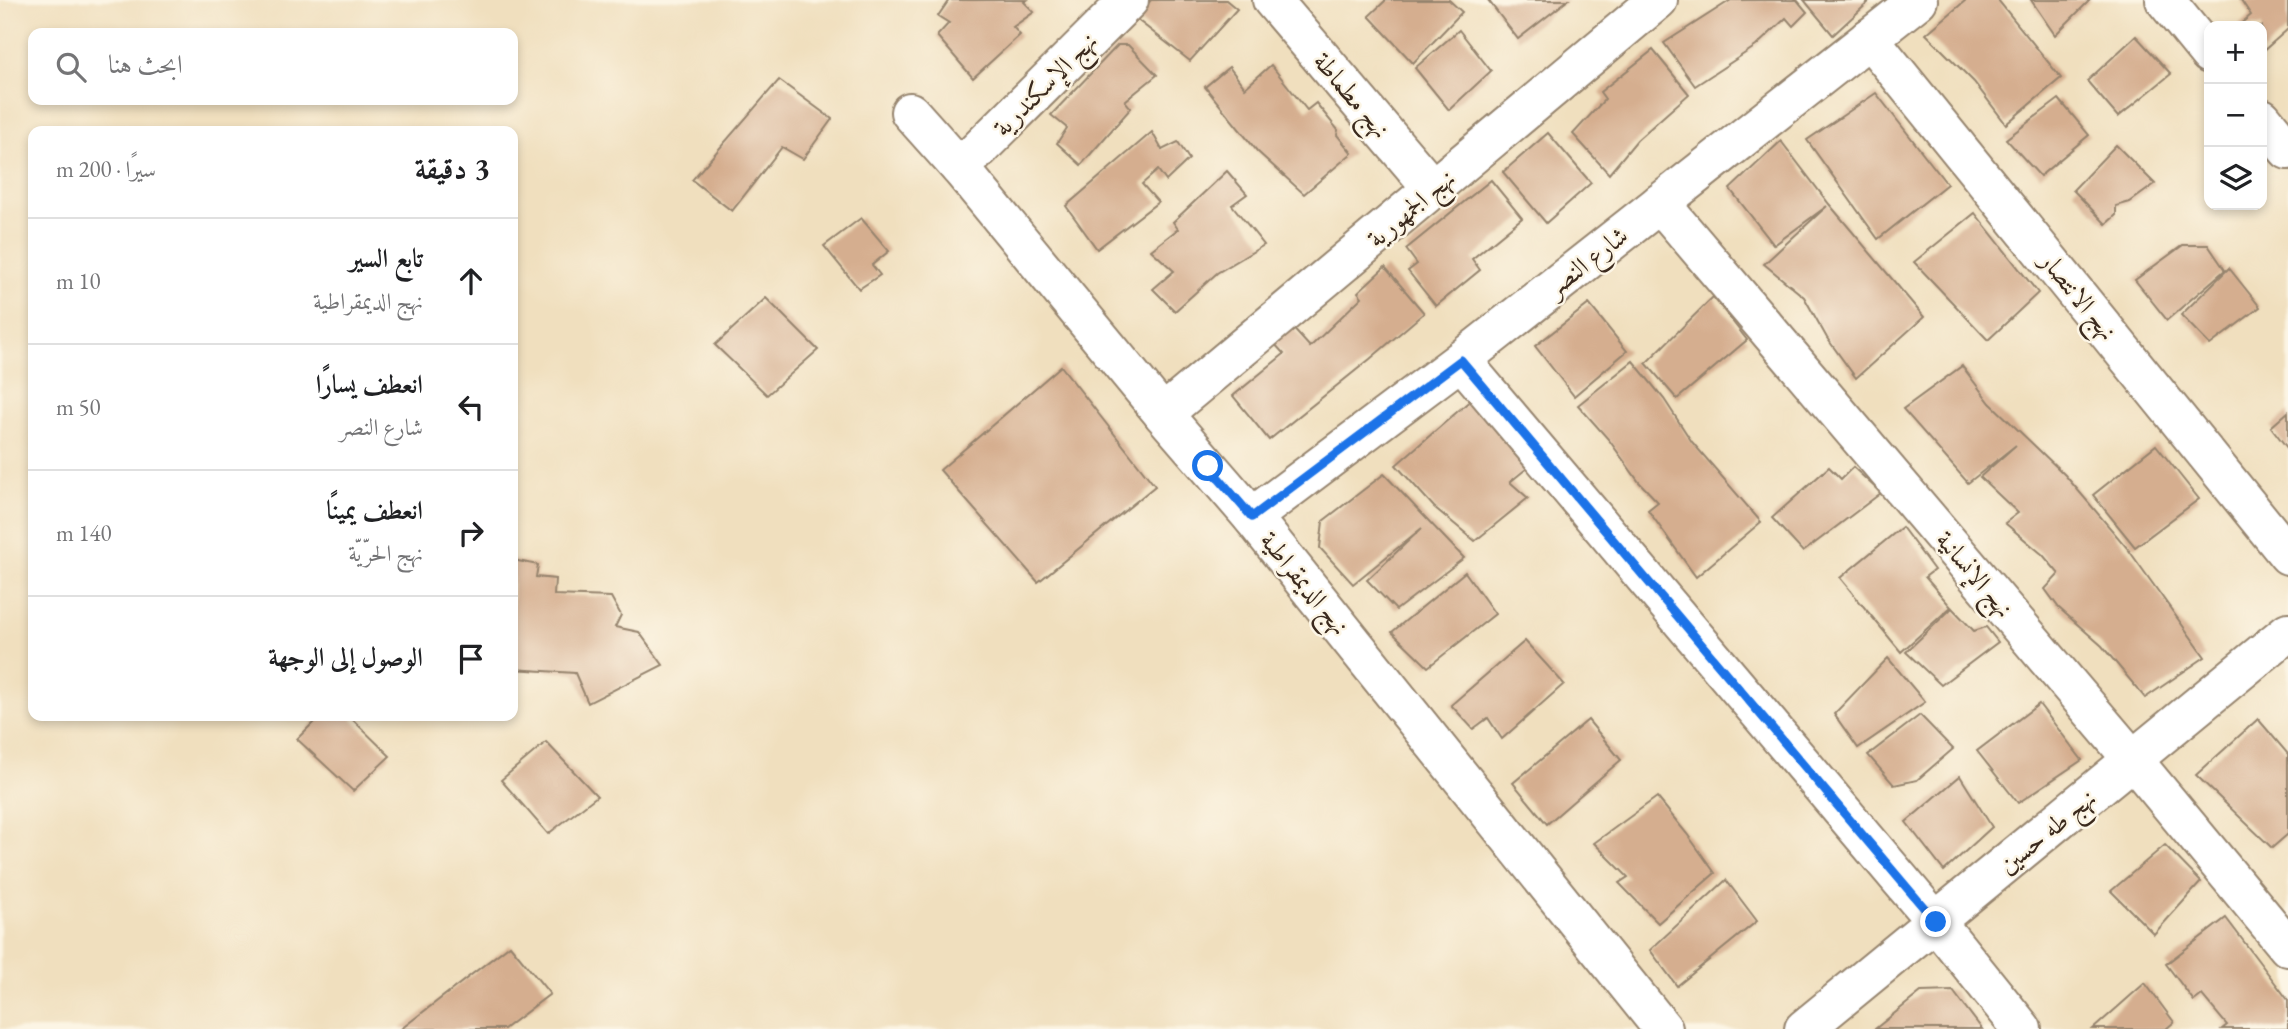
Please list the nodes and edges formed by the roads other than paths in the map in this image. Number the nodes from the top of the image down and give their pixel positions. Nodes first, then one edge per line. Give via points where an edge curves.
1 (1129, 0) edge
2 (1272, 0) edge
3 (1918, 0) edge
4 (2165, 0) edge
5 (1650, 2) edge
6 (1869, 38) junction
7 (2204, 48) edge
8 (910, 112) dead end
9 (2267, 124) edge
10 (2288, 150) edge
11 (960, 168) junction
12 (1433, 190) junction
13 (1660, 203) junction
14 (1461, 360) junction
15 (1163, 414) junction
16 (1252, 517) junction
17 (2288, 555) edge
18 (2288, 632) edge
19 (2133, 760) junction
20 (1936, 922) junction
21 (2288, 947) edge
22 (1664, 1029) edge
23 (1804, 1029) edge
24 (2022, 1029) edge

1 - 11 street, نهج الإسكندرية
2 - 12 street, نهج مطماطة
3 - 6 street, شارع النصر
4 - 7 street
5 - 12 street, نهج الجمهورية
6 - 13 street, شارع النصر
6 - 17 street, نهج الانتصار
8 - 11 street, نهج الديمقراطية
9 - 10 street
11 - 15 street, نهج الديمقراطية
12 - 15 street, نهج الجمهورية
13 - 14 street, شارع النصر
13 - 19 street, نهج الإنسانية
14 - 16 street, شارع النصر
14 - 20 street
15 - 16 street, نهج الديمقراطية
16 - 22 street, نهج الديمقراطية
18 - 19 street, نهج طه حسين
19 - 20 street, نهج طه حسين
19 - 21 street, نهج الإنسانية
20 - 23 street, نهج طه حسين
20 - 24 street

